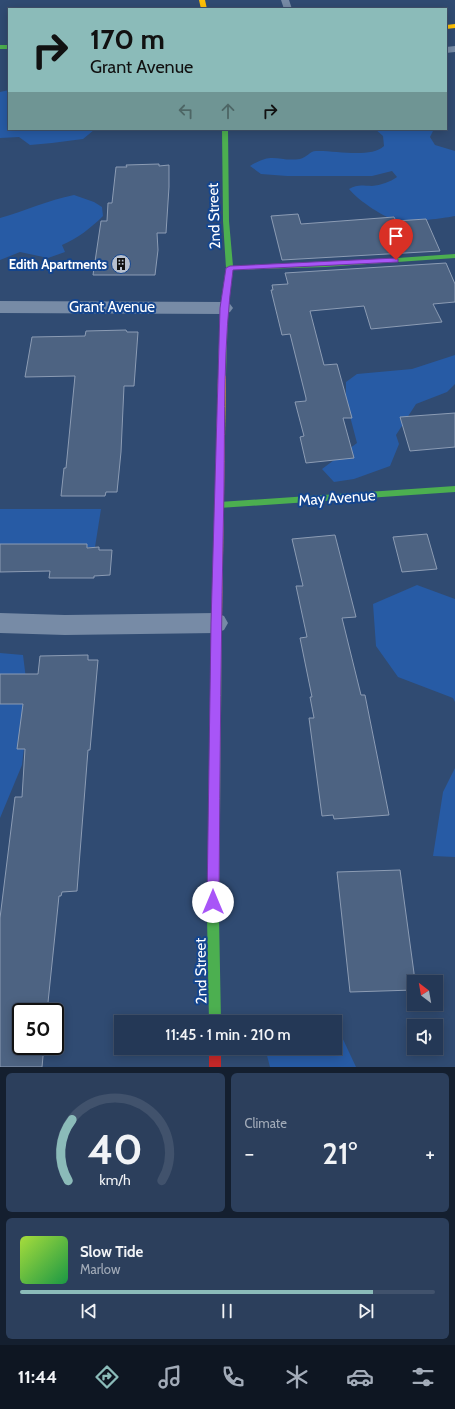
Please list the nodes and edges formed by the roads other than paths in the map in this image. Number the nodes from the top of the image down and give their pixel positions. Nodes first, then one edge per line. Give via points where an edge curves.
1 (225, 130) edge
2 (455, 256) edge
3 (230, 268) junction
4 (0, 307) edge
5 (224, 308) junction
6 (455, 489) edge
7 (219, 505) junction
8 (0, 623) edge
9 (216, 623) junction
10 (215, 1015) edge
11 (215, 1055) edge
12 (215, 1067) edge

1 - 3 main road, 2nd Street via 226,221
2 - 3 main road via 325,265
3 - 5 main road, 2nd Street
4 - 5 street, Grant Avenue
5 - 7 main road, 2nd Street
6 - 7 main road, May Avenue
7 - 9 main road, 2nd Street
8 - 9 street
9 - 10 main road, 2nd Street via 213,880
11 - 12 main road

